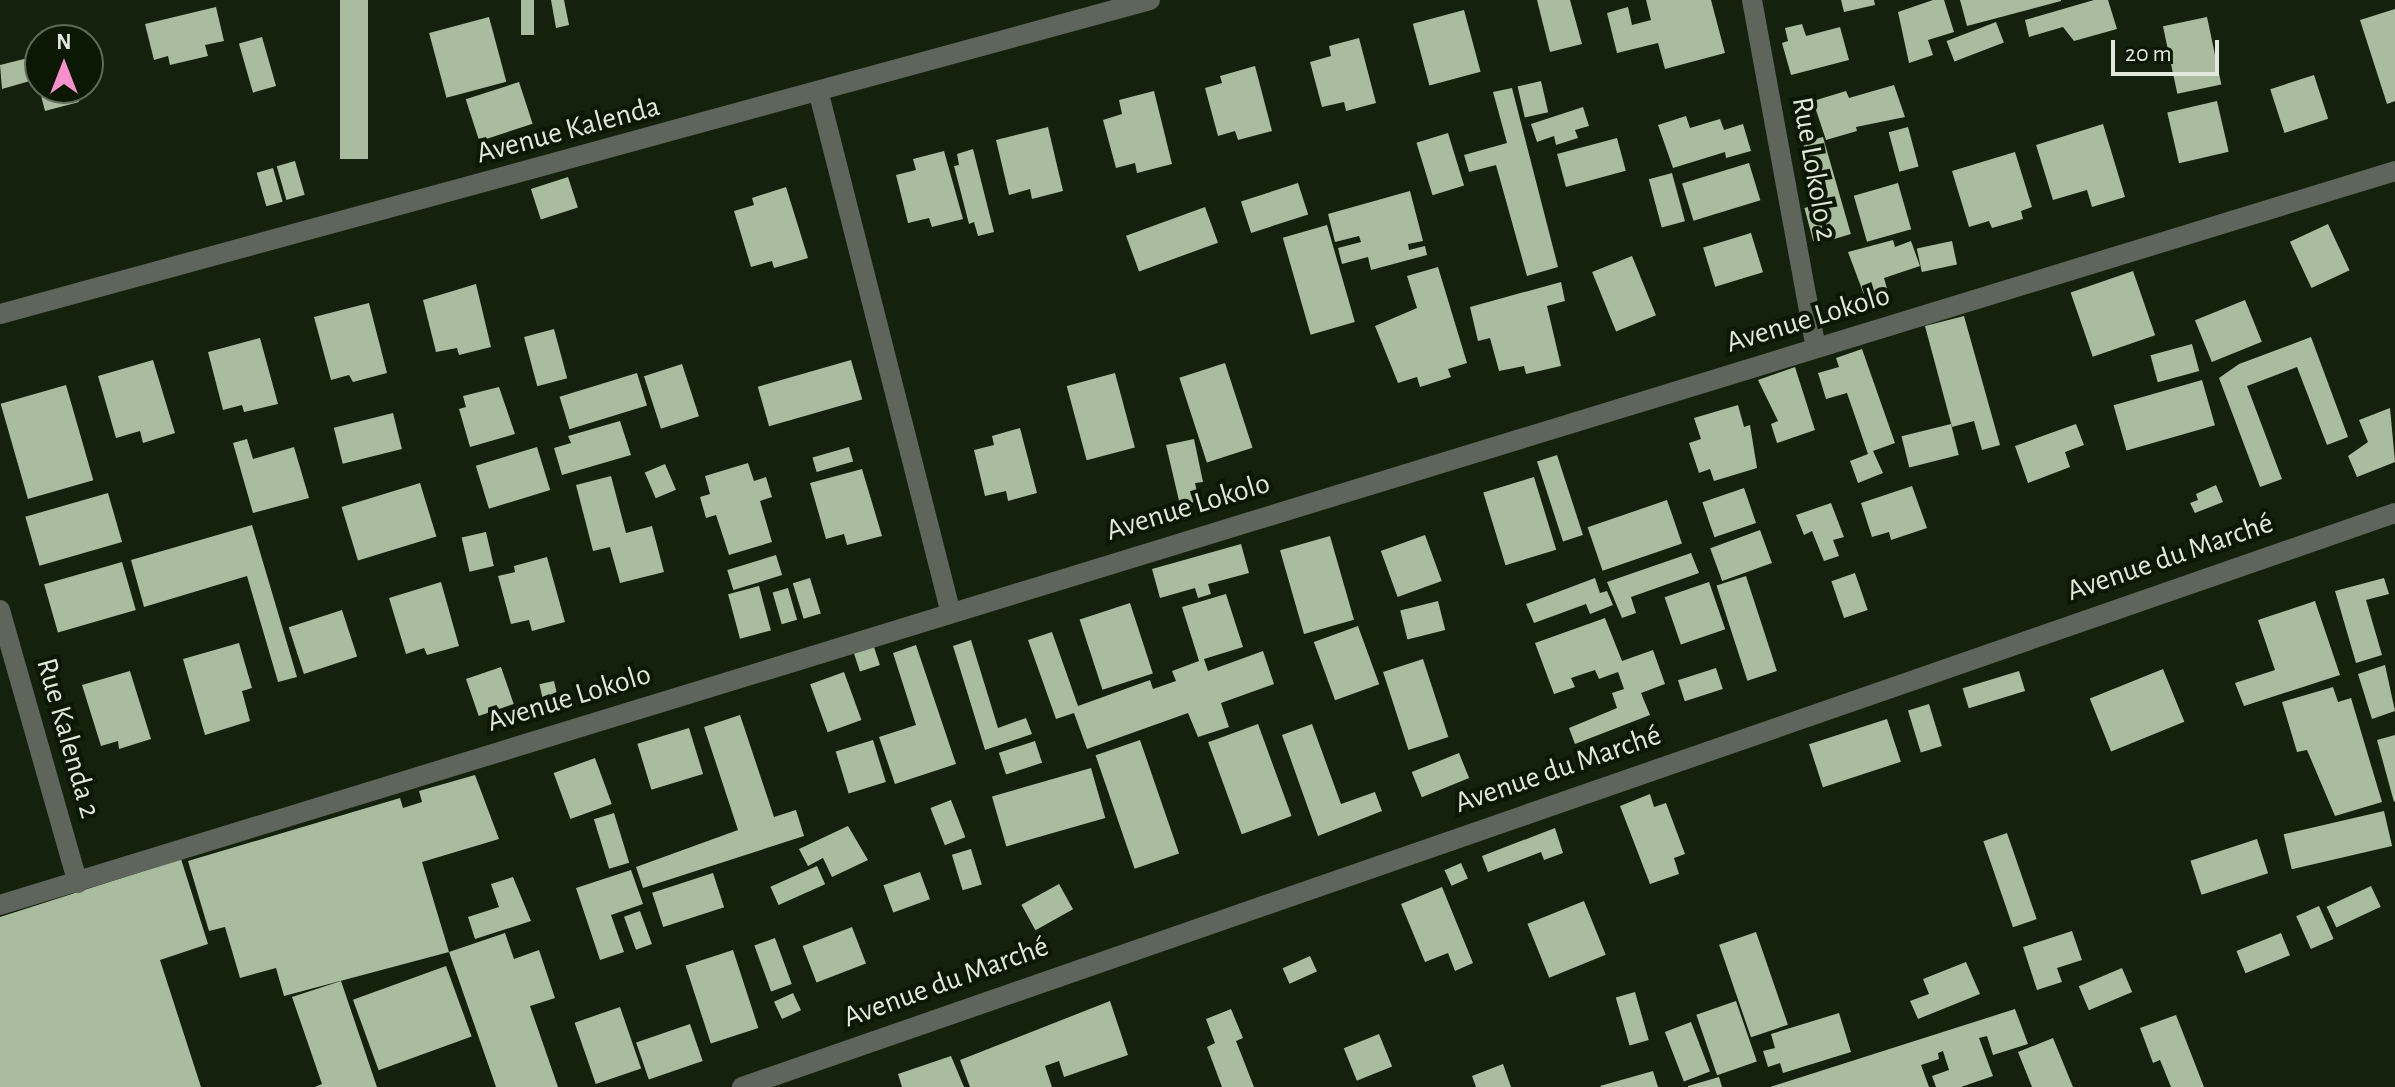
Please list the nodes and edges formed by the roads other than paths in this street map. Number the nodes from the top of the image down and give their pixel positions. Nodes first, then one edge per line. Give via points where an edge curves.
1 (1150, 0) edge
2 (1752, 0) edge
3 (819, 94) junction
4 (2395, 171) edge
5 (0, 314) edge
6 (1816, 348) junction
7 (2395, 513) edge
8 (0, 610) edge
9 (950, 610) junction
10 (78, 883) junction
11 (0, 905) edge
12 (742, 1087) edge

1 - 3 street, Avenue Kalenda
2 - 6 street, Rue Lokolo 2
3 - 5 street, Avenue Kalenda
3 - 9 street
4 - 6 street, Avenue Lokolo
6 - 9 street, Avenue Lokolo
7 - 12 street, Avenue du Marché
8 - 10 street, Rue Kalenda 2
9 - 10 street, Avenue Lokolo
10 - 11 street, Avenue Lokolo

